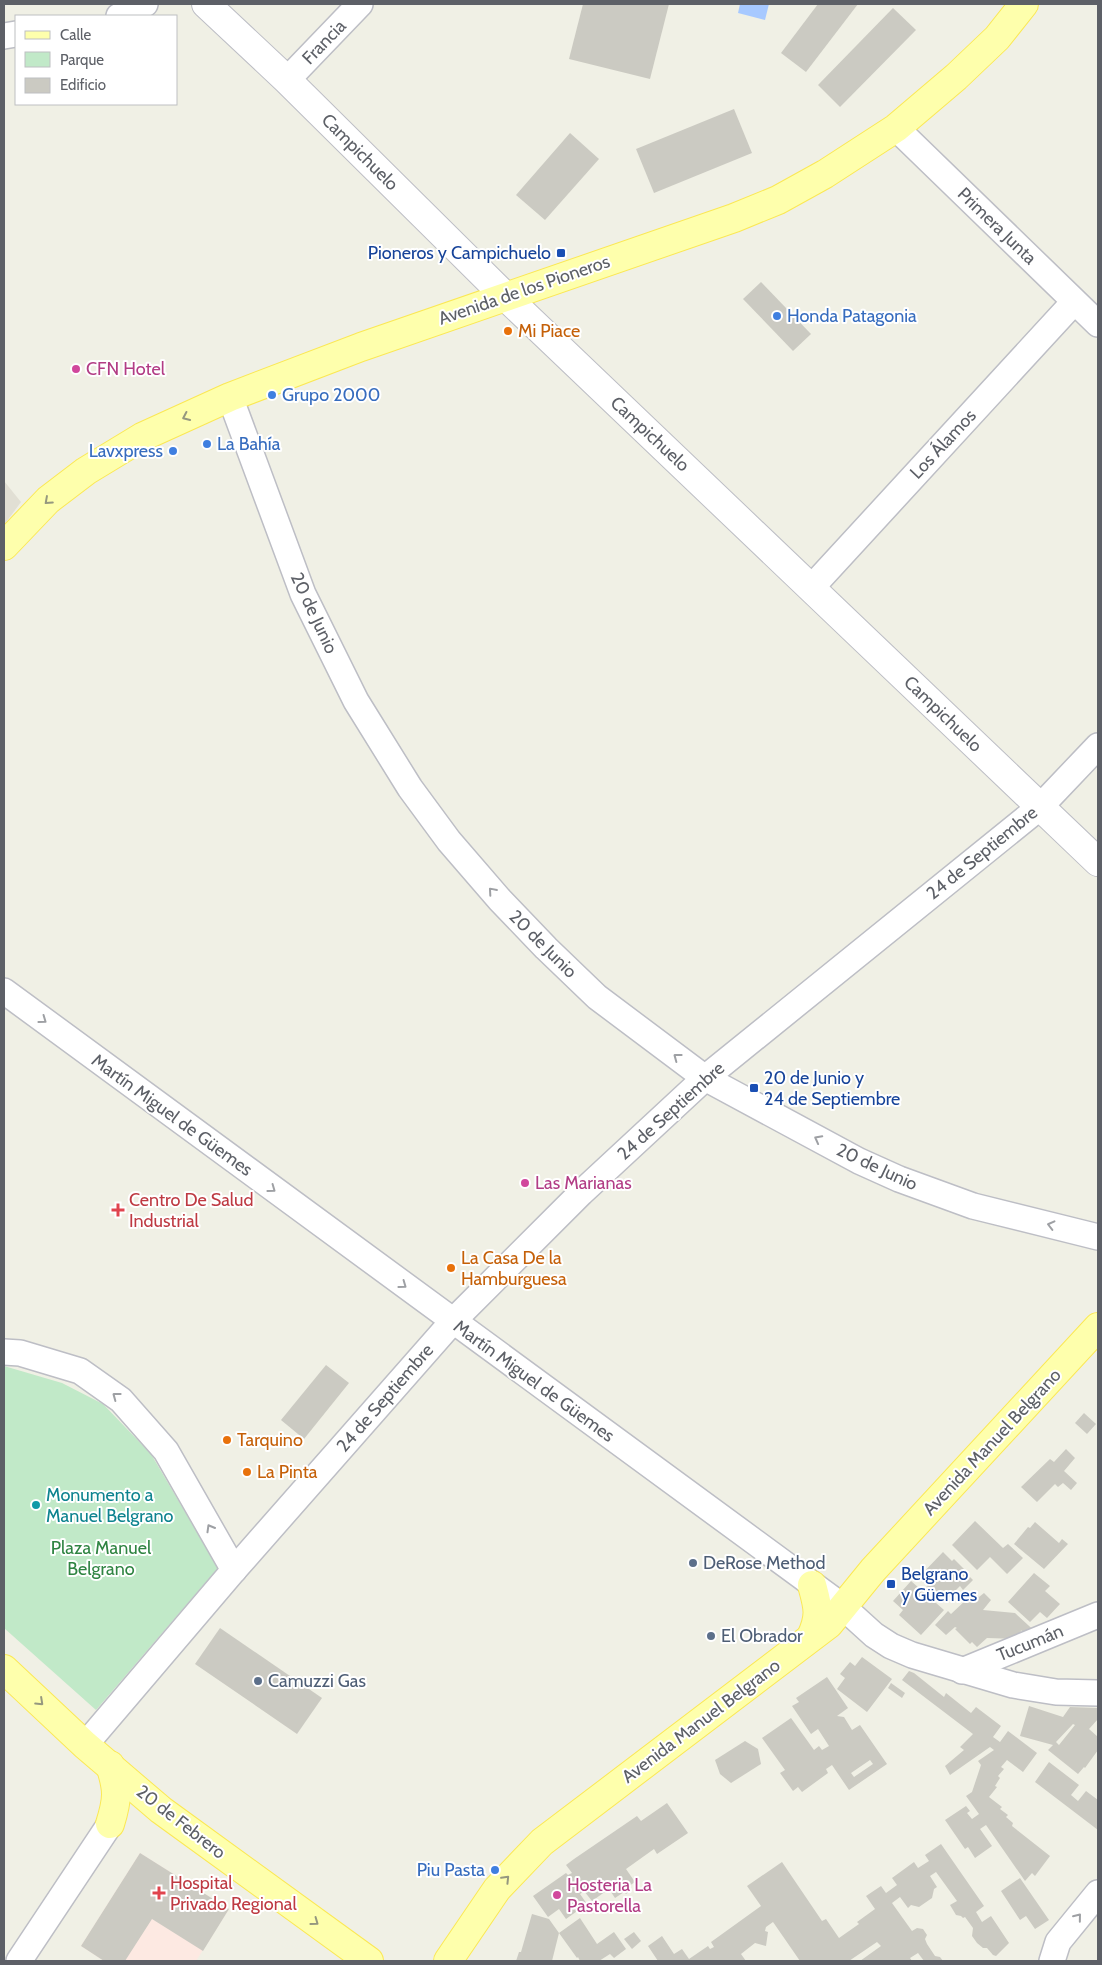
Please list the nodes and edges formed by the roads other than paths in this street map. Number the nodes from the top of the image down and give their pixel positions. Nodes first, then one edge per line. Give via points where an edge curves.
1 (146, 4) edge
2 (206, 4) edge
3 (360, 4) edge
4 (1024, 4) edge
5 (121, 15) edge
6 (287, 80) junction
7 (896, 128) junction
8 (506, 297) junction
9 (1074, 302) junction
10 (1098, 324) edge
11 (230, 397) junction
12 (4, 546) edge
13 (812, 587) junction
14 (1098, 746) edge
15 (1040, 807) junction
16 (1098, 862) edge
17 (4, 991) edge
18 (705, 1078) junction
19 (1098, 1237) edge
20 (453, 1321) junction
21 (1098, 1327) edge
22 (4, 1352) edge
23 (234, 1570) junction
24 (812, 1585) junction
25 (842, 1606) junction
26 (1098, 1615) edge
27 (811, 1637) junction
28 (4, 1669) edge
29 (962, 1671) junction
30 (1098, 1693) edge
31 (86, 1744) junction
32 (110, 1765) junction
33 (161, 1810) junction
34 (110, 1824) junction
35 (1098, 1893) edge
36 (478, 1918) junction
37 (1055, 1952) edge
38 (19, 1961) edge
39 (369, 1961) edge
40 (448, 1961) edge
41 (462, 1961) edge
42 (1034, 1961) edge

1 - 5 street
2 - 6 street, Campichuelo
3 - 6 street, Francia
4 - 7 main road, Avenida de los Pioneros via 997,38
6 - 8 street, Campichuelo
7 - 8 main road, Avenida de los Pioneros via 778,200
7 - 9 street, Primera Junta
8 - 11 main road, Avenida de los Pioneros
8 - 13 street, Campichuelo
9 - 10 street, Primera Junta
9 - 13 street, Los Álamos
11 -> 12 main road, Avenida de los Pioneros via 142,437 86,471 48,500
18 -> 11 street, 20 de Junio via 597,997 546,948 449,841 410,788 356,701 303,594
13 - 15 street, Campichuelo
14 - 15 street, 24 de Septiembre
15 - 16 street, Campichuelo
15 - 18 street, 24 de Septiembre
17 -> 20 street, Martín Miguel de Güemes
19 -> 18 street, 20 de Junio via 973,1206 898,1179
18 - 20 street, 24 de Septiembre via 581,1193
20 - 23 street, 24 de Septiembre
20 - 24 street, Martín Miguel de Güemes
21 - 25 main road, Avenida Manuel Belgrano
23 -> 22 street via 166,1451 122,1400 80,1371 20,1353
23 - 31 street, 24 de Septiembre
24 - 25 street, Martín Miguel de Güemes
24 - 27 main road via 818,1615
25 - 27 main road, Avenida Manuel Belgrano via 829,1624
25 - 29 street, Martín Miguel de Güemes via 891,1646
26 - 29 street, Tucumán
36 -> 27 main road, Avenida Manuel Belgrano via 497,1889 542,1842
28 -> 31 main road, 20 de Febrero
29 - 30 street, Martín Miguel de Güemes via 1013,1685 1056,1692
31 - 32 main road, 20 de Febrero
32 - 33 main road, 20 de Febrero
32 - 34 main road via 116,1784 116,1802
33 - 34 main road via 128,1812
33 -> 39 main road, 20 de Febrero
34 - 38 street
37 -> 35 street
36 - 40 main road, Avenida Manuel Belgrano
36 - 41 main road
37 - 42 street

